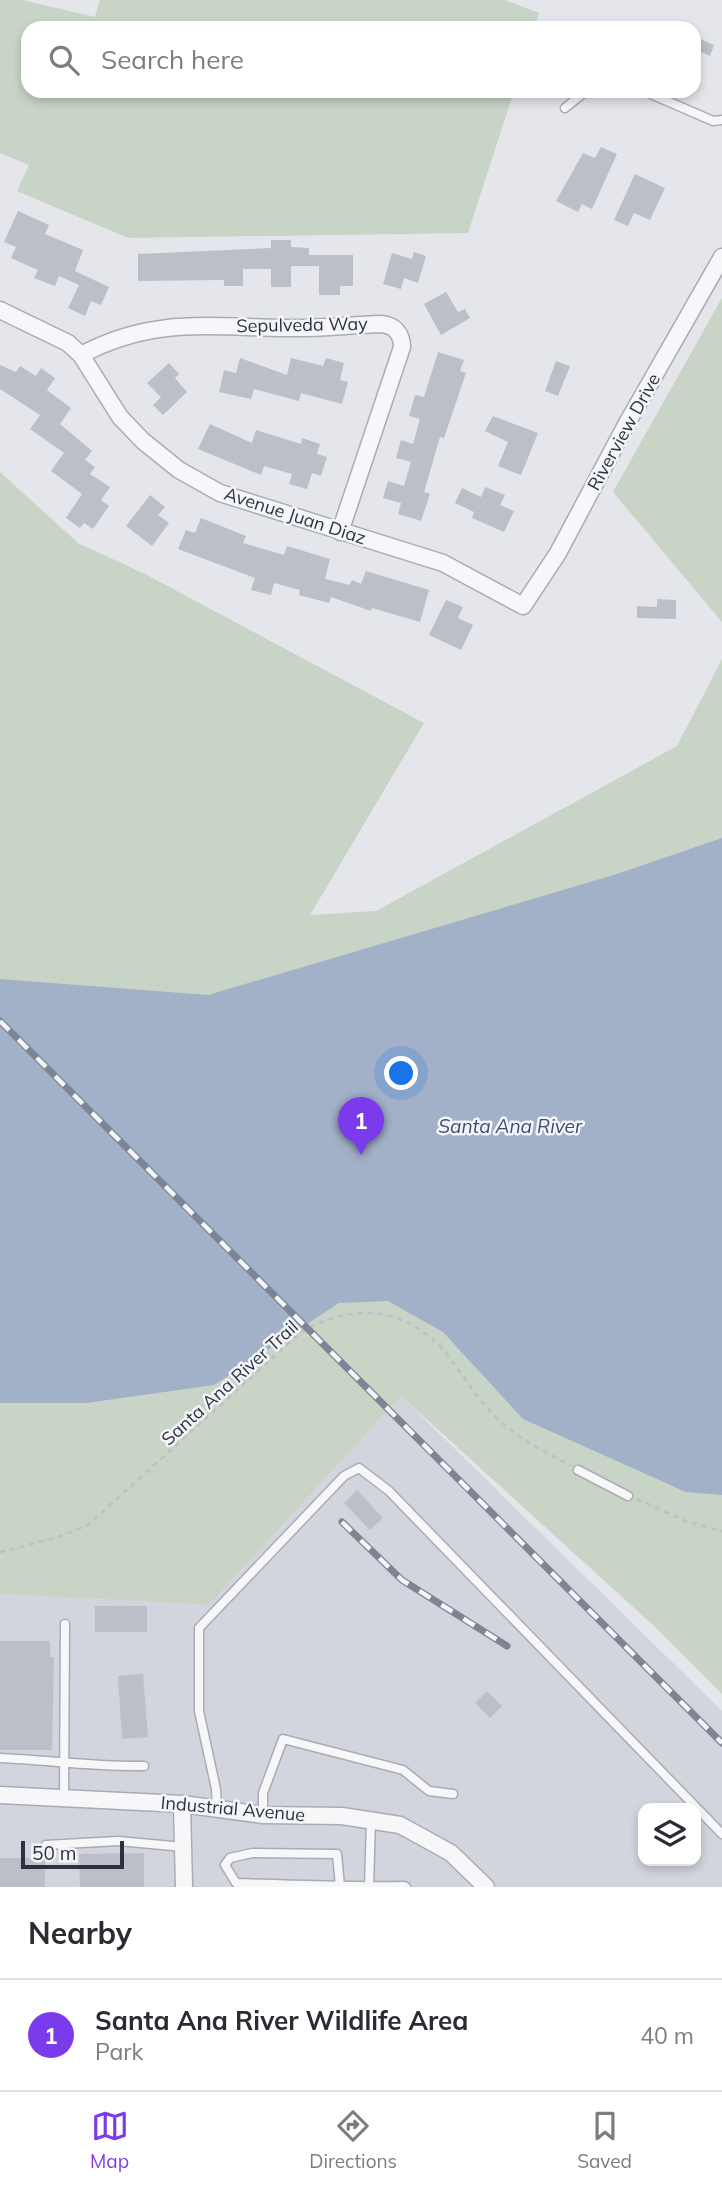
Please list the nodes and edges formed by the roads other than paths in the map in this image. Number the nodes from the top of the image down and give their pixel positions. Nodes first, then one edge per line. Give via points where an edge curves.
1 (577, 98) edge
2 (660, 98) edge
3 (565, 108) dead end
4 (722, 120) edge
5 (722, 257) edge
6 (0, 310) edge
7 (81, 355) junction
8 (340, 532) junction
9 (523, 606) joint
10 (578, 1470) road end
11 (628, 1496) road end
12 (65, 1624) dead end
13 (0, 1758) edge
14 (64, 1762) junction
15 (144, 1766) dead end
16 (453, 1794) dead end
17 (0, 1795) edge
18 (64, 1798) junction
19 (182, 1804) junction
20 (217, 1810) junction
21 (262, 1815) junction
22 (371, 1820) junction
23 (722, 1834) edge
24 (47, 1845) dead end
25 (184, 1847) junction
26 (340, 1886) edge
27 (184, 1887) edge
28 (369, 1887) edge
29 (406, 1887) edge
30 (486, 1887) edge

1 - 3 lane
2 - 4 lane via 713,121
5 - 9 street, Riverview Drive via 558,553
6 - 7 street, Avenue Juan Diaz via 51,333
7 - 8 street, Avenue Juan Diaz via 120,417 178,470 220,493
7 - 8 street, Sepulveda Way via 124,335 182,325 394,327 401,337 401,351
8 - 9 street, Avenue Juan Diaz via 443,563
10 - 11 lane
12 - 14 lane
13 - 14 lane
14 - 15 lane
14 - 18 lane
16 - 21 lane via 429,1791 402,1770 282,1739 263,1793
17 - 18 street, Industrial Avenue
18 - 19 street, Industrial Avenue
19 - 20 street, Industrial Avenue
19 - 25 street
20 - 21 street, Industrial Avenue
20 - 23 lane via 199,1711 199,1628 344,1476 359,1468 408,1510
21 - 22 street, Industrial Avenue
22 - 28 lane
22 - 30 street, Industrial Avenue via 400,1825 451,1853
24 - 25 lane via 118,1841
25 - 27 street
26 - 26 lane via 236,1883 225,1865 230,1858 252,1853 337,1854
26 - 28 lane
28 - 29 lane

